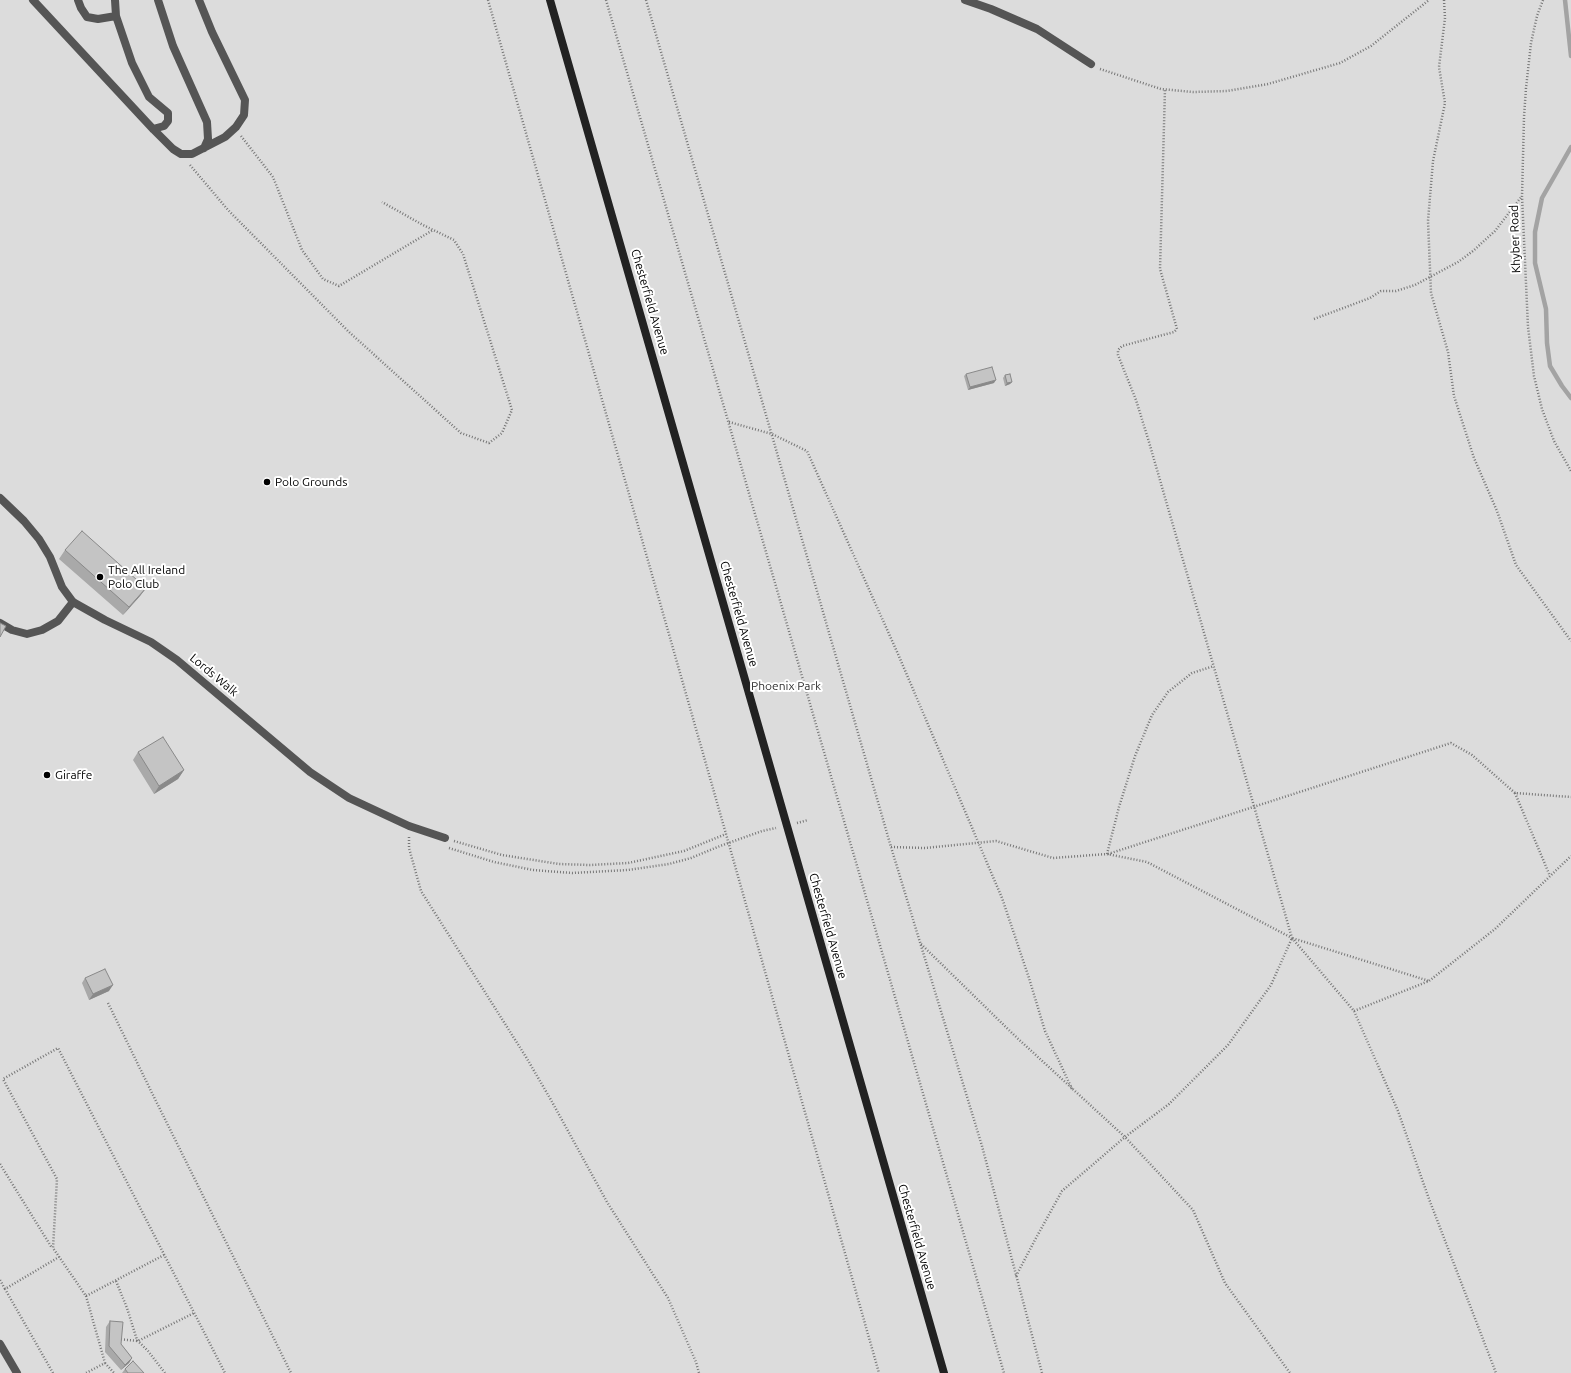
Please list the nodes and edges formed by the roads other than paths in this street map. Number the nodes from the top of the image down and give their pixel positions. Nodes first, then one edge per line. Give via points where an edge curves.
1 (33, 0) edge
2 (78, 0) edge
3 (116, 0) edge
4 (158, 0) edge
5 (199, 0) edge
6 (550, 0) edge
7 (965, 0) edge
8 (116, 16) junction
9 (1091, 64) road end
10 (153, 129) junction
11 (204, 148) junction
12 (0, 498) edge
13 (73, 602) junction
14 (0, 623) edge
15 (445, 838) road end
16 (0, 1344) edge
17 (17, 1373) edge
18 (944, 1373) edge

1 - 10 street
2 - 8 street via 86,17 98,19
3 - 8 street
4 - 11 street via 173,46 207,122 208,139
5 - 11 street via 245,100 244,114 234,129
6 - 18 street, Chesterfield Avenue
7 - 9 street via 1037,29
8 - 10 street via 132,64 149,97 168,113 168,121 164,126
10 - 11 street via 180,154 192,154
12 - 13 street, Lords Walk via 39,539 50,557 62,587
13 - 14 street via 58,621 42,630 27,634
13 - 15 street, Lords Walk via 151,642 177,660 310,772 343,794 387,816
16 - 17 street

